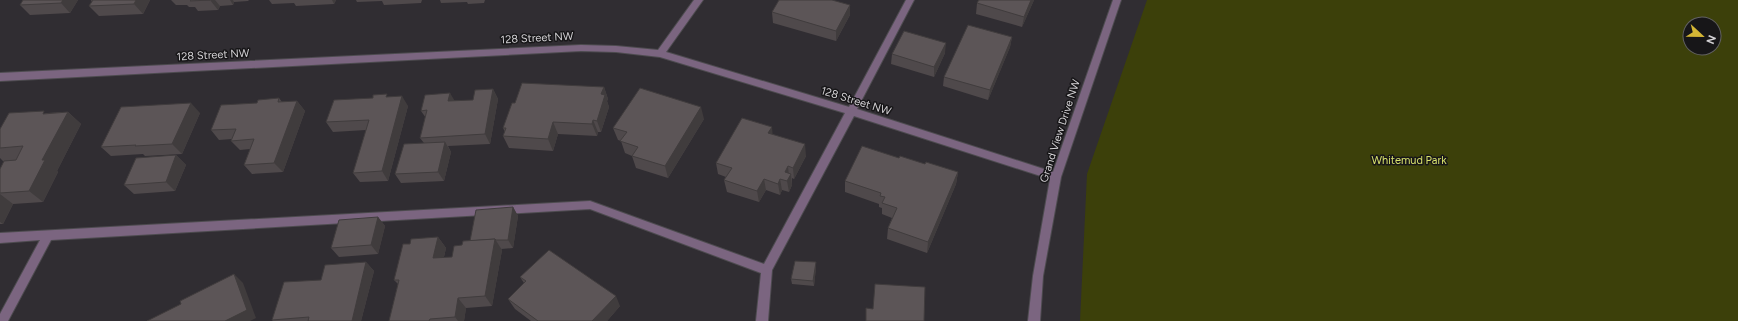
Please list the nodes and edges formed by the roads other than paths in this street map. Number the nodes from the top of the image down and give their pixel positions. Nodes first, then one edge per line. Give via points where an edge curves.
1 (698, 0) edge
2 (910, 0) edge
3 (1117, 0) edge
4 (660, 54) junction
5 (0, 77) edge
6 (850, 111) junction
7 (1056, 177) junction
8 (48, 235) junction
9 (0, 238) edge
10 (767, 270) junction
11 (2, 321) edge
12 (762, 321) edge
13 (1034, 321) edge

1 - 4 street
2 - 6 street
3 - 7 street, Grand View Drive NW
4 - 5 street, 128 Street NW via 581,48
4 - 6 street, 128 Street NW
6 - 7 street, 128 Street NW
6 - 10 street
7 - 13 street, Grand View Drive NW via 1038,276
8 - 9 street
8 - 10 street via 590,205
8 - 11 street
10 - 12 street

